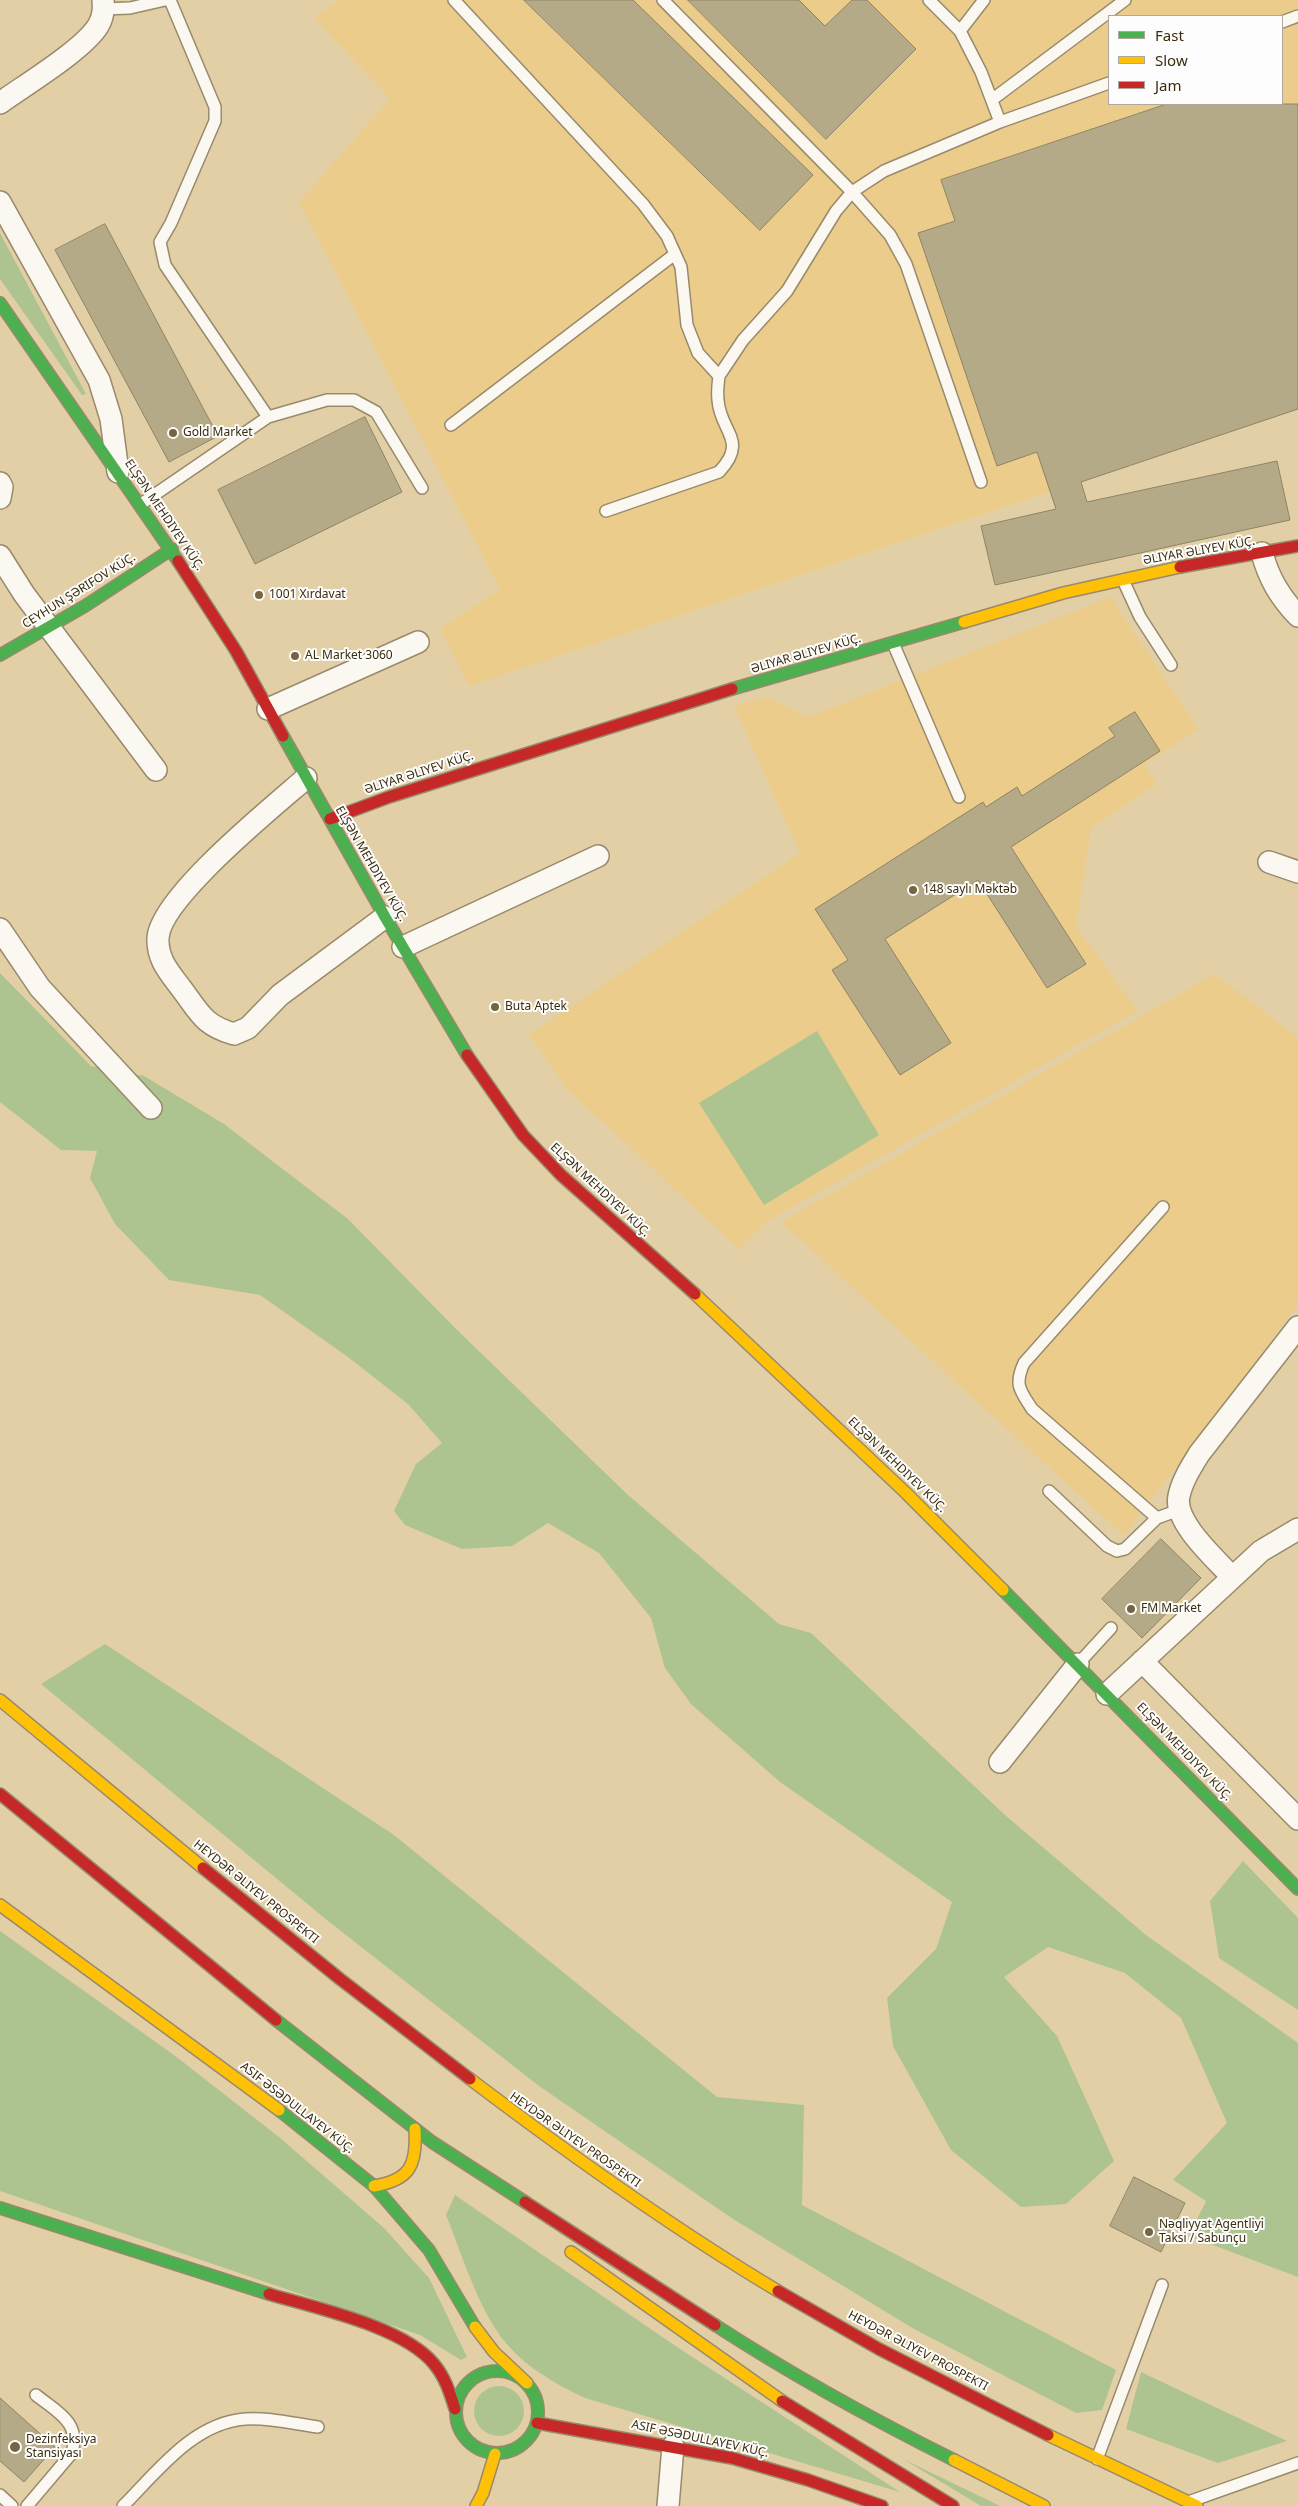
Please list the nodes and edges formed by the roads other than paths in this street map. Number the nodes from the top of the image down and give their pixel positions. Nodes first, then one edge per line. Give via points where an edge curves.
1 (165, 0) edge
2 (170, 0) edge
3 (454, 0) edge
4 (663, 0) edge
5 (929, 0) edge
6 (984, 0) edge
7 (1125, 0) edge
8 (104, 5) edge
9 (1298, 16) edge
10 (1283, 22) edge
11 (960, 31) junction
12 (1108, 83) edge
13 (993, 99) junction
14 (0, 103) edge
15 (1000, 122) junction
16 (852, 192) junction
17 (0, 202) edge
18 (675, 254) junction
19 (0, 303) edge
20 (719, 376) junction
21 (268, 416) junction
22 (451, 425) dead end
23 (118, 472) junction
24 (981, 482) dead end
25 (0, 483) edge
26 (422, 488) dead end
27 (0, 498) edge
28 (141, 504) junction
29 (606, 511) dead end
30 (1298, 546) edge
31 (172, 549) junction
32 (1262, 554) junction
33 (0, 556) edge
34 (1123, 580) junction
35 (1298, 616) edge
36 (50, 628) junction
37 (418, 642) dead end
38 (893, 643) junction
39 (0, 655) edge
40 (1171, 665) dead end
41 (268, 709) junction
42 (156, 770) dead end
43 (306, 778) junction
44 (959, 797) dead end
45 (330, 819) junction
46 (598, 856) dead end
47 (1269, 862) dead end
48 (1298, 872) edge
49 (385, 917) junction
50 (0, 929) edge
51 (403, 947) junction
52 (151, 1108) dead end
53 (1163, 1208) dead end
54 (1298, 1327) edge
55 (1049, 1491) dead end
56 (1180, 1510) junction
57 (1157, 1518) junction
58 (1298, 1529) edge
59 (1232, 1577) junction
60 (1111, 1628) dead end
61 (1142, 1661) junction
62 (1078, 1664) junction
63 (1108, 1694) junction
64 (0, 1700) edge
65 (1000, 1762) dead end
66 (0, 1794) edge
67 (1298, 1818) edge
68 (1298, 1889) edge
69 (0, 1904) edge
70 (415, 2130) junction
71 (432, 2142) junction
72 (374, 2186) junction
73 (0, 2208) edge
74 (522, 2215) dead end
75 (560, 2244) dead end
76 (1162, 2284) dead end
77 (527, 2383) junction
78 (36, 2395) dead end
79 (455, 2409) junction
80 (537, 2423) junction
81 (318, 2427) dead end
82 (672, 2446) junction
83 (495, 2454) junction
84 (1097, 2459) junction
85 (1298, 2463) edge
86 (0, 2495) edge
87 (1193, 2504) edge
88 (12, 2506) edge
89 (27, 2506) edge
90 (123, 2506) edge
91 (476, 2506) edge
92 (668, 2506) edge
93 (882, 2506) edge
94 (953, 2506) edge
95 (1044, 2506) edge

1 - 8 lane via 130,8
2 - 21 lane via 215,107 215,121 172,224 160,242 164,264
3 - 18 lane via 643,204 667,236
4 - 16 lane
5 - 11 lane
6 - 11 lane
7 - 13 lane
8 - 14 street via 99,24 83,43
9 - 10 lane
11 - 13 lane
12 - 15 lane
13 - 15 lane
15 - 16 lane via 884,171
16 - 20 lane via 836,211 786,290 743,340
16 - 24 lane via 890,235 906,264
17 - 23 street via 99,380 111,419
18 - 20 lane via 681,267 687,325 698,354
18 - 22 lane
19 - 23 main road, ELŞƏN MEHDIYEV KÜÇ.
20 - 29 lane via 718,401 733,445 731,459 718,472
21 - 26 lane via 327,400 354,400 376,412
21 - 28 lane
23 - 28 main road, ELŞƏN MEHDIYEV KÜÇ.
25 - 27 street
28 - 31 main road, ELŞƏN MEHDIYEV KÜÇ.
30 - 32 main road, ƏLIYAR ƏLIYEV KÜÇ.
31 - 36 main road, CEYHUN ŞƏRIFOV KÜÇ.
31 - 41 main road, ELŞƏN MEHDIYEV KÜÇ.
32 - 34 main road, ƏLIYAR ƏLIYEV KÜÇ.
32 - 35 street via 1273,584
33 - 36 street
34 - 38 main road, ƏLIYAR ƏLIYEV KÜÇ. via 1063,593
34 - 40 lane via 1140,617
36 - 39 main road, CEYHUN ŞƏRIFOV KÜÇ.
36 - 42 street
37 - 41 street
38 - 44 lane
38 - 45 main road, ƏLIYAR ƏLIYEV KÜÇ. via 666,708
41 - 43 main road, ELŞƏN MEHDIYEV KÜÇ.
43 - 45 main road, ELŞƏN MEHDIYEV KÜÇ.
43 - 49 street via 208,866 168,912 158,937 160,960 204,1019 216,1028 234,1034 248,1028 280,995
45 - 49 main road, ELŞƏN MEHDIYEV KÜÇ.
46 - 51 street
47 - 48 street
49 - 51 main road, ELŞƏN MEHDIYEV KÜÇ.
50 - 52 street via 40,988
51 - 62 main road, ELŞƏN MEHDIYEV KÜÇ. via 496,1100 561,1175 733,1328
53 - 57 lane via 1024,1363 1017,1378 1020,1392 1032,1409
54 - 56 street via 1199,1454 1179,1497
55 - 57 lane via 1107,1546 1117,1551 1124,1549
56 - 57 lane
56 - 59 street via 1186,1526
58 - 59 street via 1261,1551
59 - 61 street
60 - 62 lane
61 - 63 street
61 - 67 street
62 - 63 main road, ELŞƏN MEHDIYEV KÜÇ.
62 - 65 street
63 - 68 main road, ELŞƏN MEHDIYEV KÜÇ.
64 - 84 main road, HEYDƏR ƏLIYEV PROSPEKTI via 254,1910 480,2089 614,2185 700,2242 906,2364
66 - 70 main road via 255,2004
69 - 72 main road, ASIF ƏSƏDULLAYEV KÜÇ. via 286,2115
70 - 71 main road
70 - 72 main road via 417,2151 403,2178 392,2184
71 - 74 main road
71 - 95 main road via 761,2355 871,2418
72 - 77 main road, ASIF ƏSƏDULLAYEV KÜÇ. via 428,2250 478,2332
73 - 79 main road via 337,2316 398,2339 422,2352 437,2367
75 - 94 main road via 777,2398
76 - 84 lane
77 - 79 main road via 503,2370 489,2371 465,2384
77 - 80 main road via 535,2395
78 - 89 lane via 72,2424 75,2442 72,2453
79 - 83 main road via 462,2435 477,2448
80 - 82 main road, ASIF ƏSƏDULLAYEV KÜÇ.
80 - 83 main road via 522,2446
81 - 90 lane via 246,2419 216,2424 187,2443
82 - 92 street
82 - 93 main road, ASIF ƏSƏDULLAYEV KÜÇ. via 770,2468
83 - 91 main road
84 - 87 main road, HEYDƏR ƏLIYEV PROSPEKTI
85 - 87 lane
86 - 88 lane

